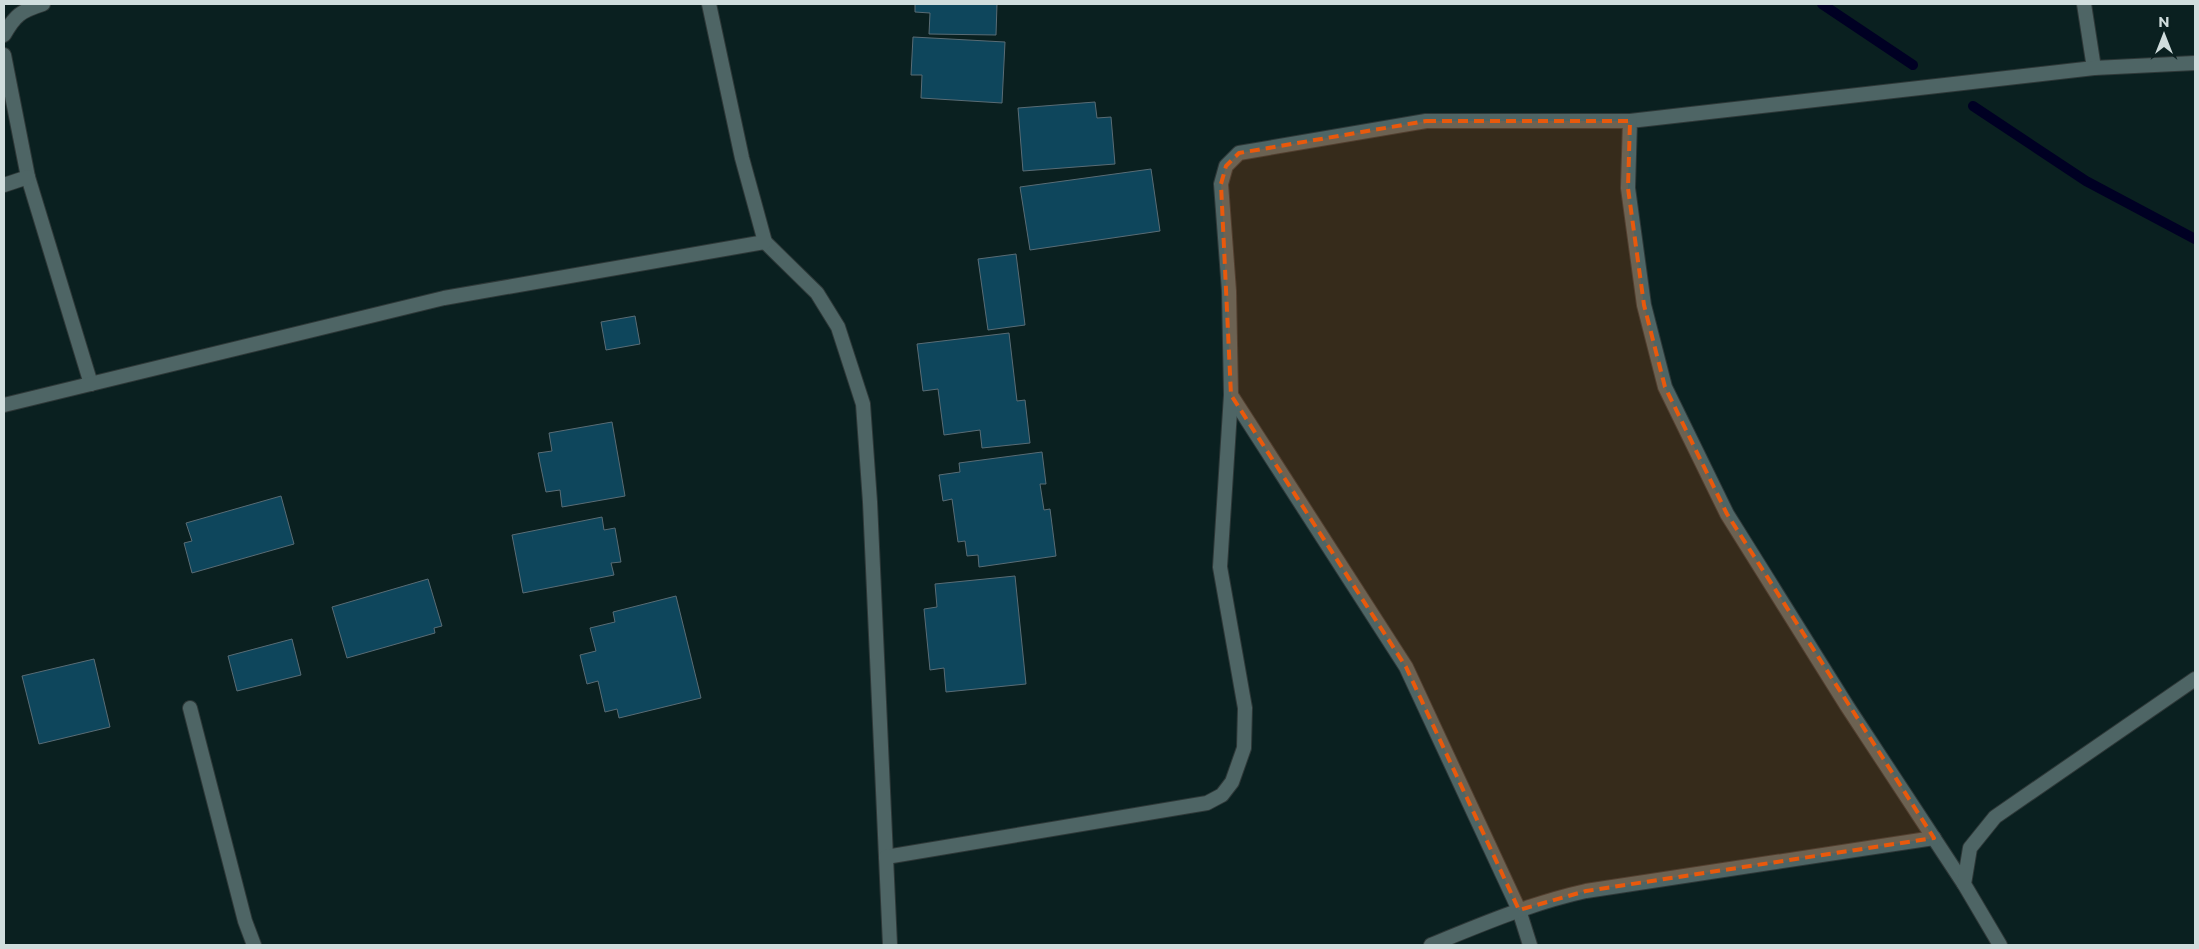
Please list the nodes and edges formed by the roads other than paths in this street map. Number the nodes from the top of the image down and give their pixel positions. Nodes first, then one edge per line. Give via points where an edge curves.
1 (43, 4) edge
2 (709, 4) edge
3 (2084, 4) edge
4 (4, 35) edge
5 (4, 55) edge
6 (2195, 63) edge
7 (2094, 68) junction
8 (1630, 121) junction
9 (28, 177) junction
10 (4, 185) edge
11 (766, 242) junction
12 (90, 384) junction
13 (1231, 395) junction
14 (4, 405) edge
15 (2195, 679) edge
16 (190, 708) dead end
17 (1934, 838) junction
18 (886, 857) junction
19 (1964, 884) junction
20 (1519, 910) junction
21 (254, 945) edge
22 (890, 945) edge
23 (1431, 945) edge
24 (1530, 945) edge
25 (2000, 945) edge

1 - 4 street via 12,19
2 - 11 street via 742,158
3 - 7 street
5 - 9 street
6 - 7 street
7 - 8 street
8 - 13 street via 1426,121 1239,153 1226,166 1221,184 1229,291
8 - 17 street via 1628,188 1644,305 1665,387 1727,514
9 - 10 street
9 - 12 street
11 - 12 street via 444,298
11 - 18 street via 817,292 838,327 863,404
12 - 14 street
13 - 18 street via 1220,567 1245,708 1244,748 1232,782 1222,795 1207,803
13 - 20 street via 1406,667
15 - 19 street via 1995,817 1970,848
16 - 21 street
17 - 19 street
17 - 20 street via 1586,892
18 - 22 street
19 - 25 street
20 - 23 street
20 - 24 street

